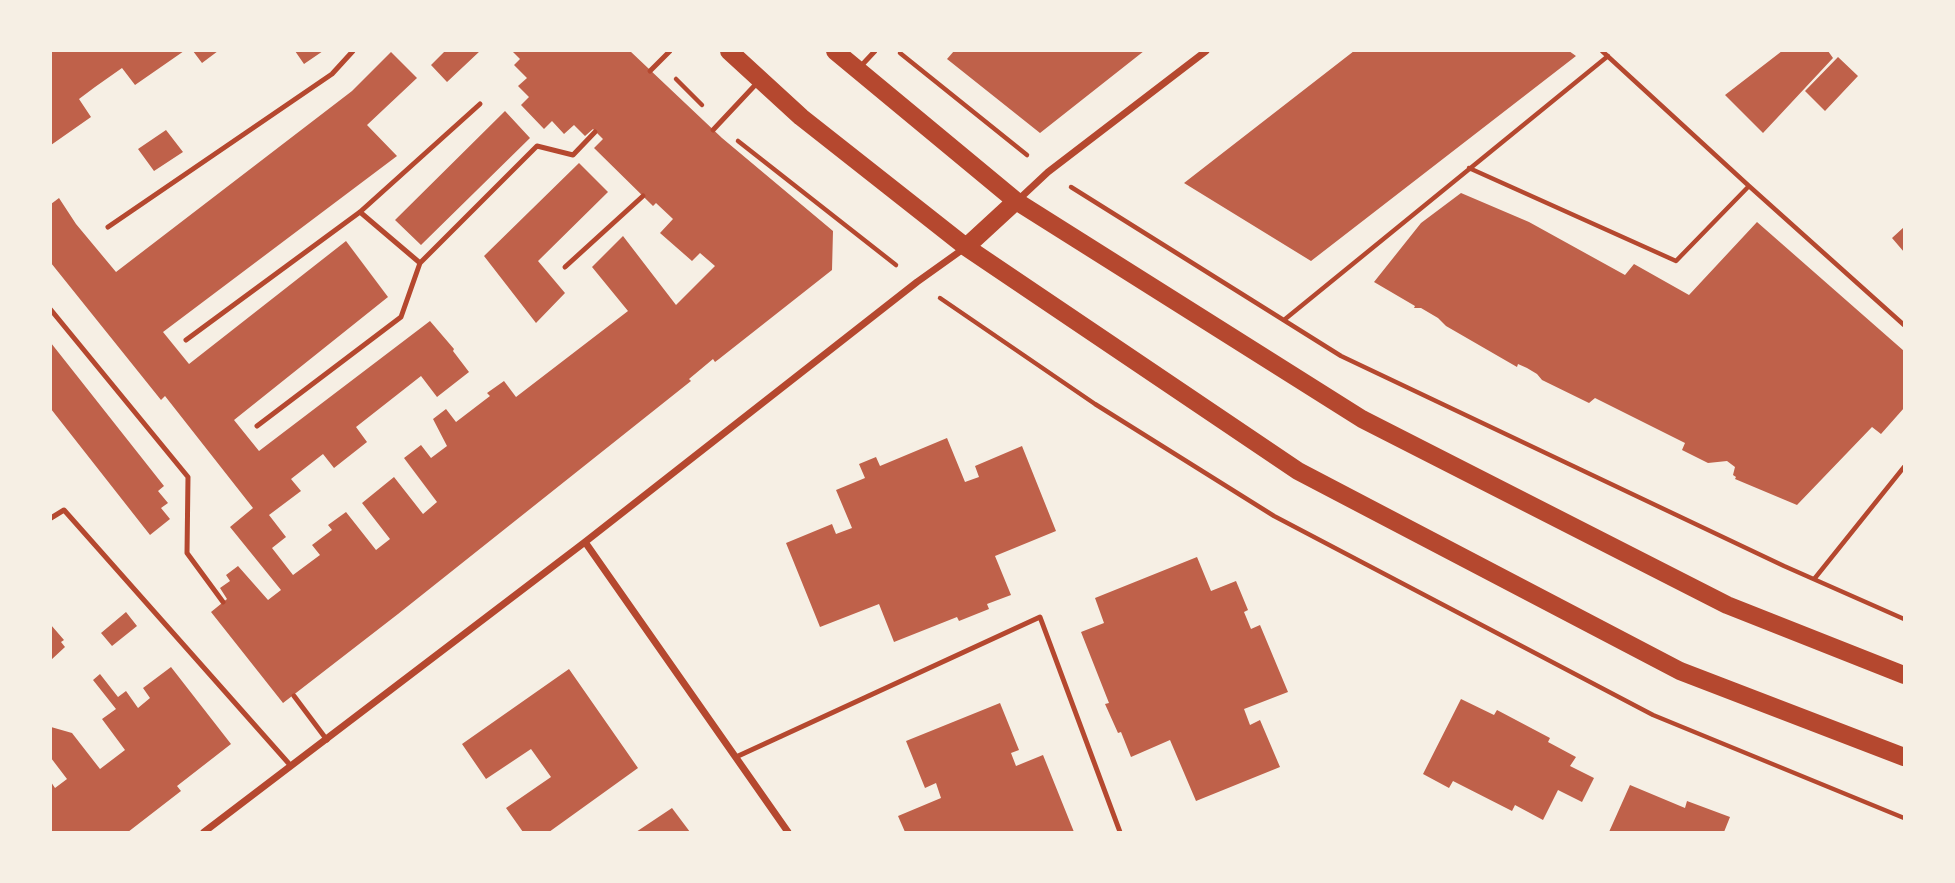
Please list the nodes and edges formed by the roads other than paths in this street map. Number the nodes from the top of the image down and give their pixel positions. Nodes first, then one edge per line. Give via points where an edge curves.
1 (353, 51) edge
2 (670, 51) edge
3 (729, 51) edge
4 (835, 51) edge
5 (875, 51) edge
6 (1206, 51) edge
7 (858, 69) junction
8 (650, 71) dead end
9 (760, 79) junction
10 (480, 104) dead end
11 (713, 130) dead end
12 (595, 132) dead end
13 (643, 197) dead end
14 (1016, 201) junction
15 (360, 212) junction
16 (108, 227) dead end
17 (966, 247) junction
18 (420, 263) junction
19 (565, 267) dead end
20 (51, 310) edge
21 (186, 340) dead end
22 (257, 426) dead end
23 (51, 518) edge
24 (585, 542) junction
25 (223, 602) dead end
26 (1904, 675) edge
27 (294, 696) dead end
28 (327, 740) junction
29 (736, 757) junction
30 (1904, 757) edge
31 (292, 766) junction
32 (204, 832) edge
33 (788, 832) edge
34 (1120, 832) edge

1 - 16 lane via 332,74
2 - 8 lane
3 - 9 main road
4 - 7 main road
5 - 7 lane
6 - 14 street
7 - 14 main road
9 - 11 lane
9 - 17 main road via 801,117
10 - 15 lane
12 - 18 lane via 573,155 537,146
13 - 19 lane
14 - 17 main road
14 - 26 main road via 1362,419 1727,605
15 - 18 lane
15 - 21 lane
17 - 24 street
17 - 30 main road via 1298,471 1680,671
18 - 22 lane via 401,317
20 - 25 lane via 188,477 187,553
23 - 31 lane via 64,510
24 - 28 street
24 - 29 street
27 - 28 lane
28 - 31 street
29 - 33 street
29 - 34 lane via 1040,617
31 - 32 street

